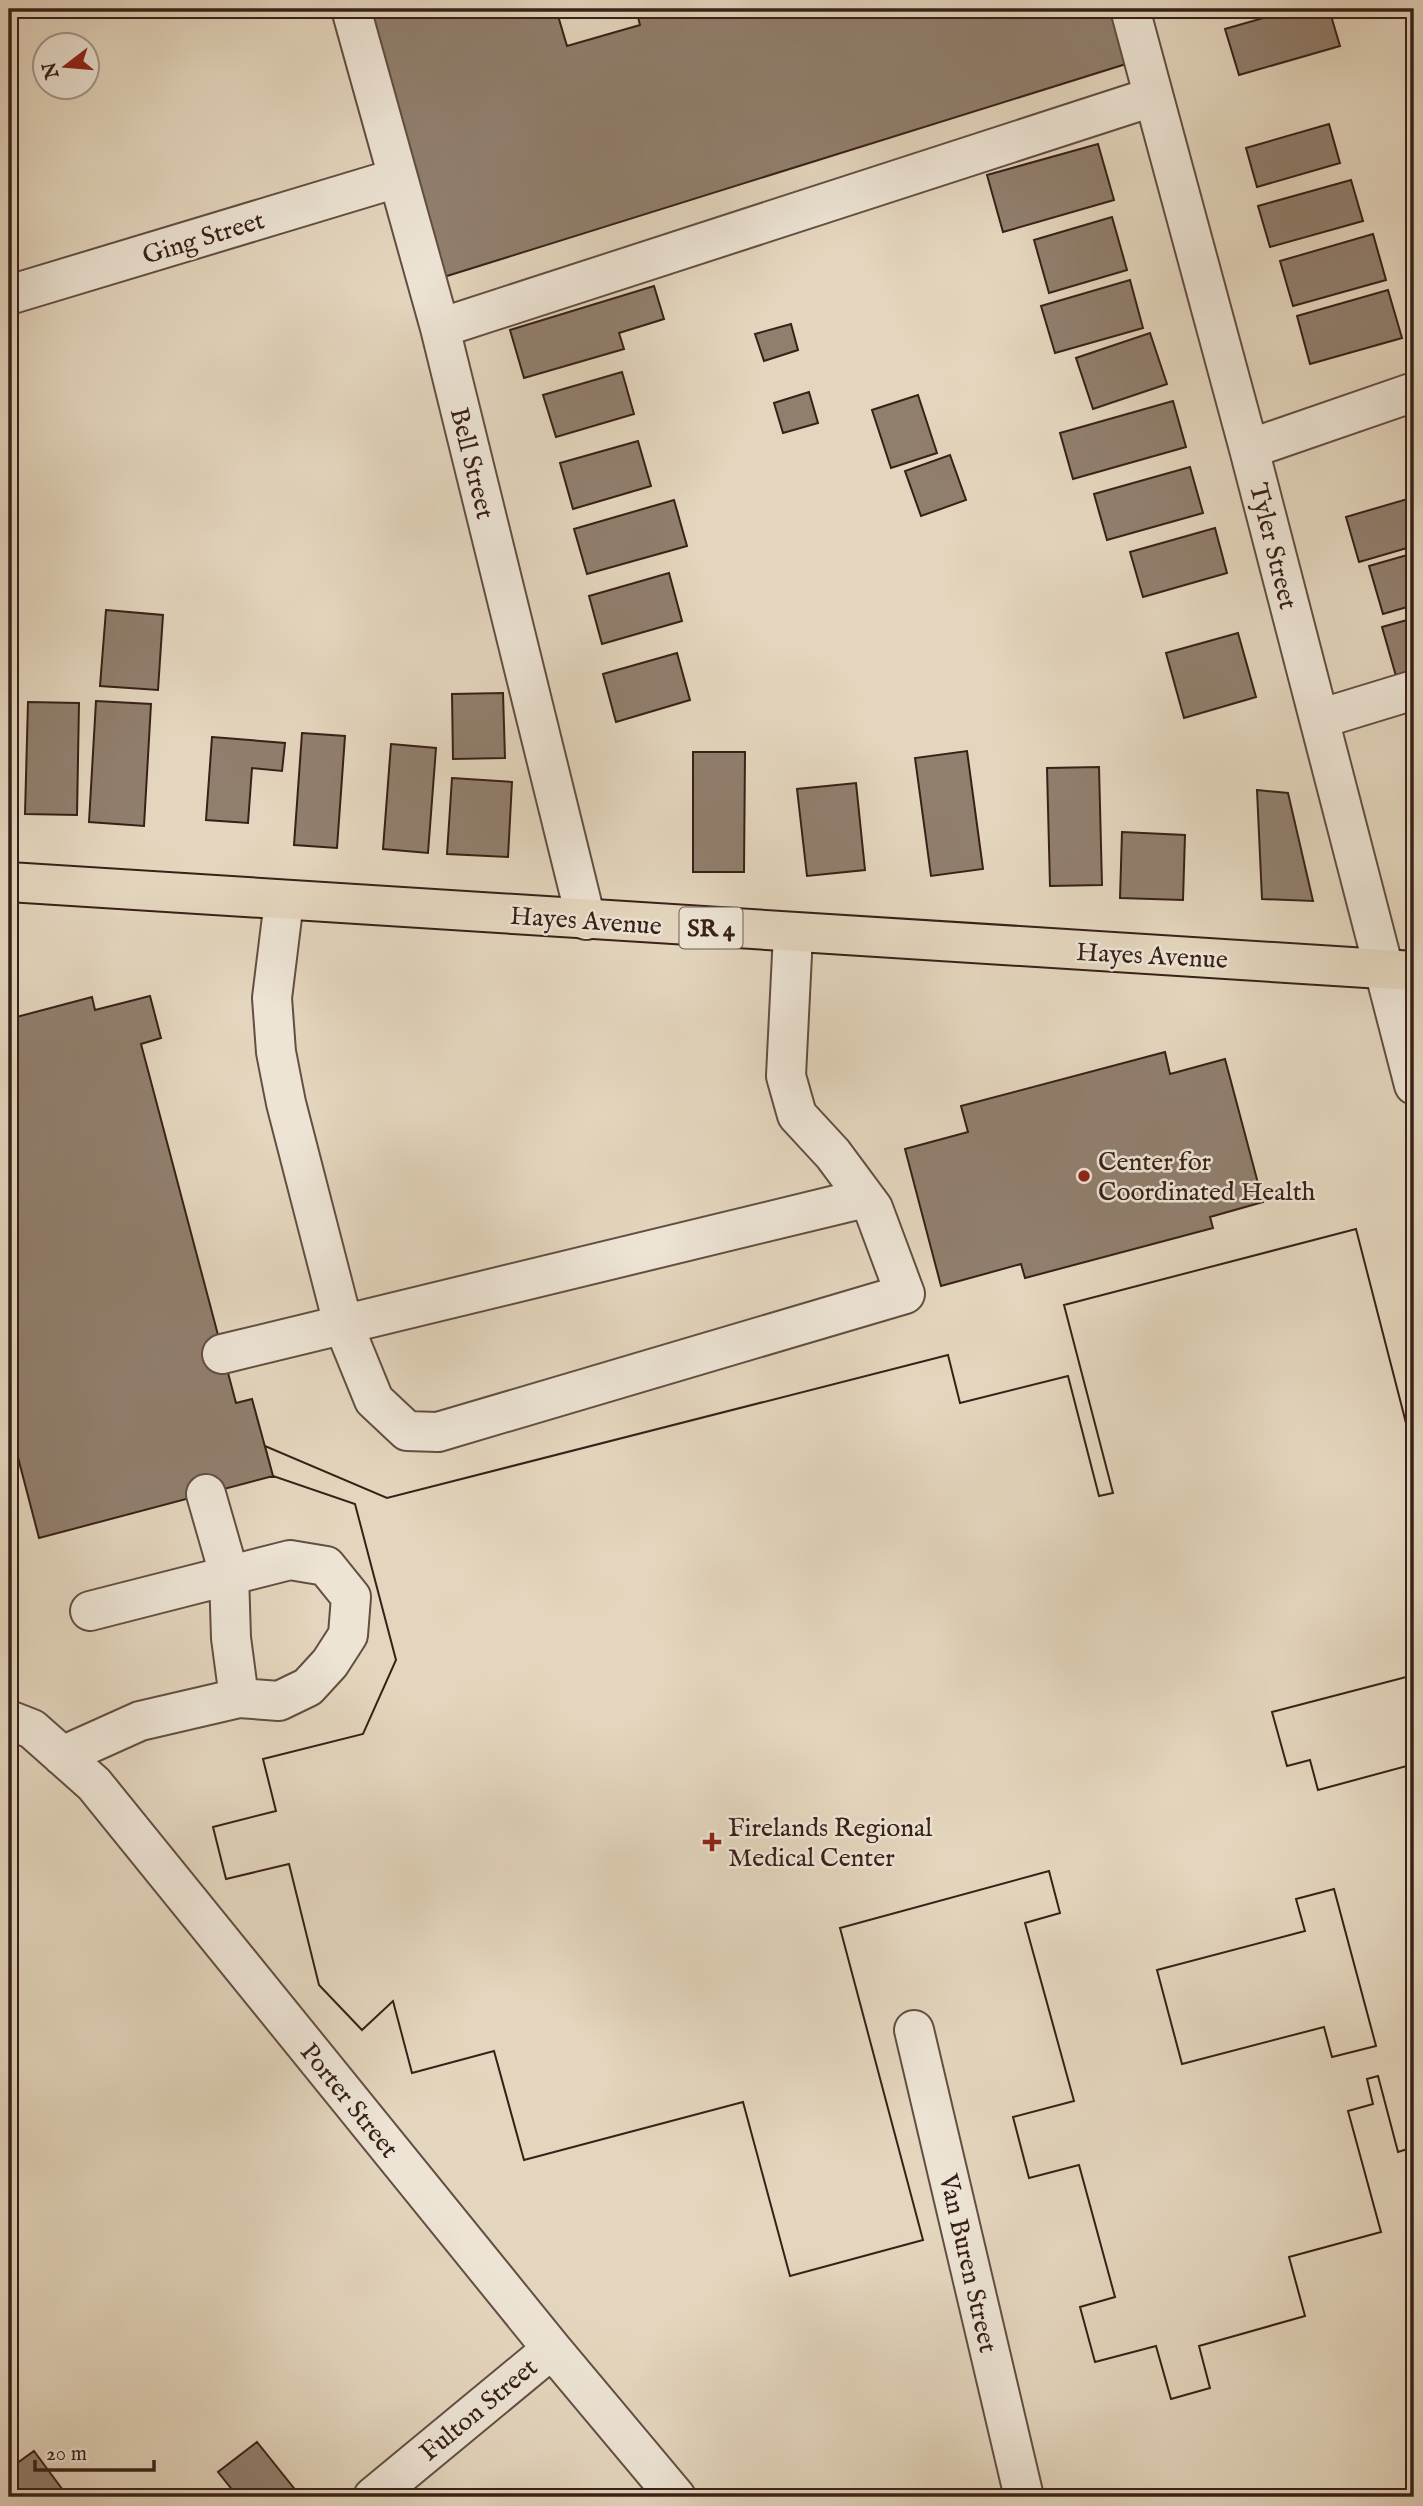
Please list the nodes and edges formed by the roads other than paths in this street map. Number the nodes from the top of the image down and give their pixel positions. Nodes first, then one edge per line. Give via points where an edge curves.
1 (351, 9) edge
2 (1130, 9) edge
3 (1152, 97) junction
4 (397, 178) junction
5 (9, 295) edge
6 (440, 328) junction
7 (1414, 393) edge
8 (1249, 449) junction
9 (1414, 690) edge
10 (1319, 719) junction
11 (9, 882) edge
12 (284, 901) junction
13 (586, 920) junction
14 (793, 934) junction
15 (1399, 970) edge
16 (1414, 1085) edge
17 (866, 1198) junction
18 (344, 1324) junction
19 (222, 1354) dead end
20 (206, 1494) dead end
21 (229, 1574) junction
22 (90, 1611) dead end
23 (239, 1698) junction
24 (9, 1720) edge
25 (62, 1756) junction
26 (914, 2029) dead end
27 (552, 2348) junction
28 (373, 2497) edge
29 (676, 2497) edge
30 (1024, 2497) edge

1 - 4 street, Bell Street
2 - 3 street, Tyler Street
3 - 6 street
3 - 8 street, Tyler Street
4 - 5 street, Ging Street
4 - 6 street, Bell Street
6 - 13 street, Bell Street
7 - 8 street
8 - 10 street, Tyler Street
9 - 10 street
10 - 15 street, Tyler Street
11 - 12 main road, Hayes Avenue / SR 4
12 - 13 main road, Hayes Avenue / SR 4
12 - 18 street via 272,998 276,1052
13 - 14 main road, Hayes Avenue / SR 4
14 - 15 main road, Hayes Avenue / SR 4
14 - 17 street via 786,1076 797,1115
15 - 16 street, Tyler Street
17 - 18 street
17 - 18 street via 885,1234 905,1294 438,1432 407,1432 374,1400
18 - 19 street
20 - 21 street
21 - 22 street
21 - 23 street via 230,1638
21 - 23 street via 290,1560 326,1566 351,1597 348,1635 308,1687 279,1701
23 - 25 street via 141,1721
24 - 25 street, Porter Street via 32,1729
25 - 27 street, Porter Street via 94,1784
26 - 30 street, Van Buren Street
27 - 28 street, Fulton Street
27 - 29 street, Porter Street

